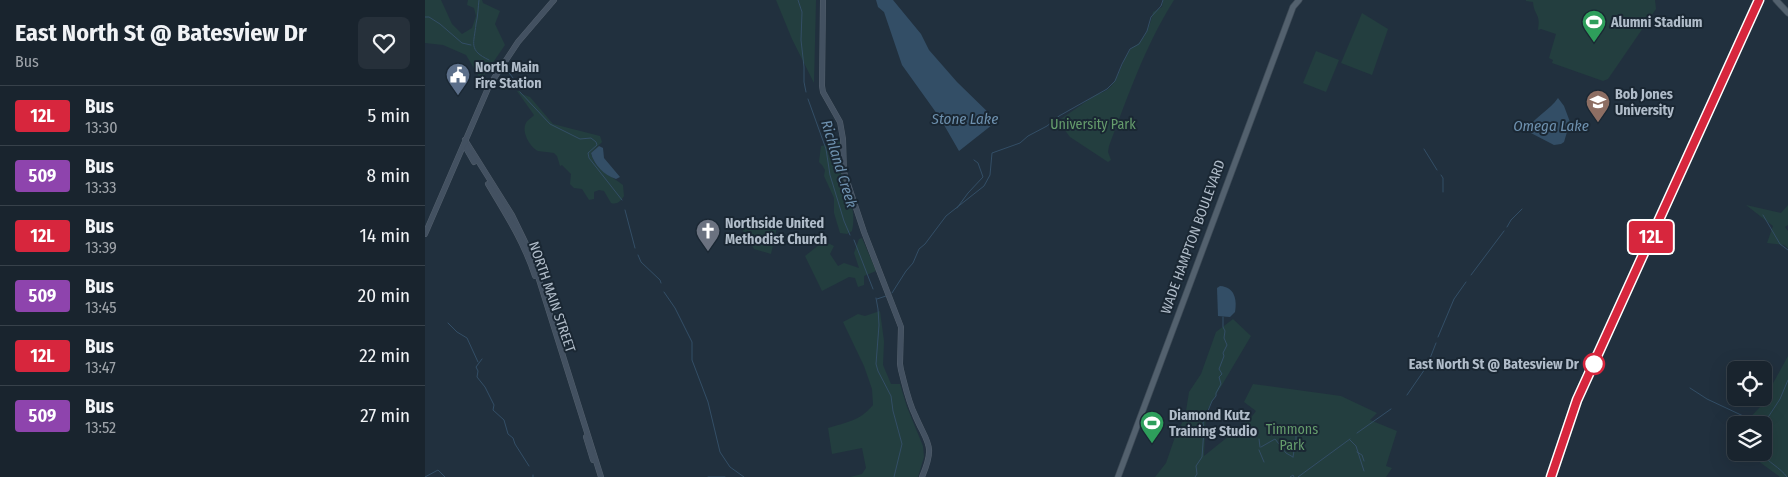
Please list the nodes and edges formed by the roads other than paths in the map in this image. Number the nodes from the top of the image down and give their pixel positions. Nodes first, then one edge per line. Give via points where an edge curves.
1 (554, 0) edge
2 (823, 0) edge
3 (1299, 0) edge
4 (1759, 0) edge
5 (1776, 0) edge
6 (1293, 3) edge
7 (1788, 13) edge
8 (465, 140) junction
9 (425, 234) edge
10 (600, 477) edge
11 (922, 477) edge
12 (1118, 477) edge
13 (1551, 477) edge

1 - 8 street via 499,68
2 - 11 street via 823,92 841,126 843,167 901,327 901,370 913,412 929,446 929,460
3 - 6 main road, WADE HAMPTON BOULEVARD
4 - 13 street via 1577,400
5 - 7 main road
6 - 12 main road, WADE HAMPTON BOULEVARD
8 - 9 street
8 - 10 street, NORTH MAIN STREET via 469,154 515,227 528,256

